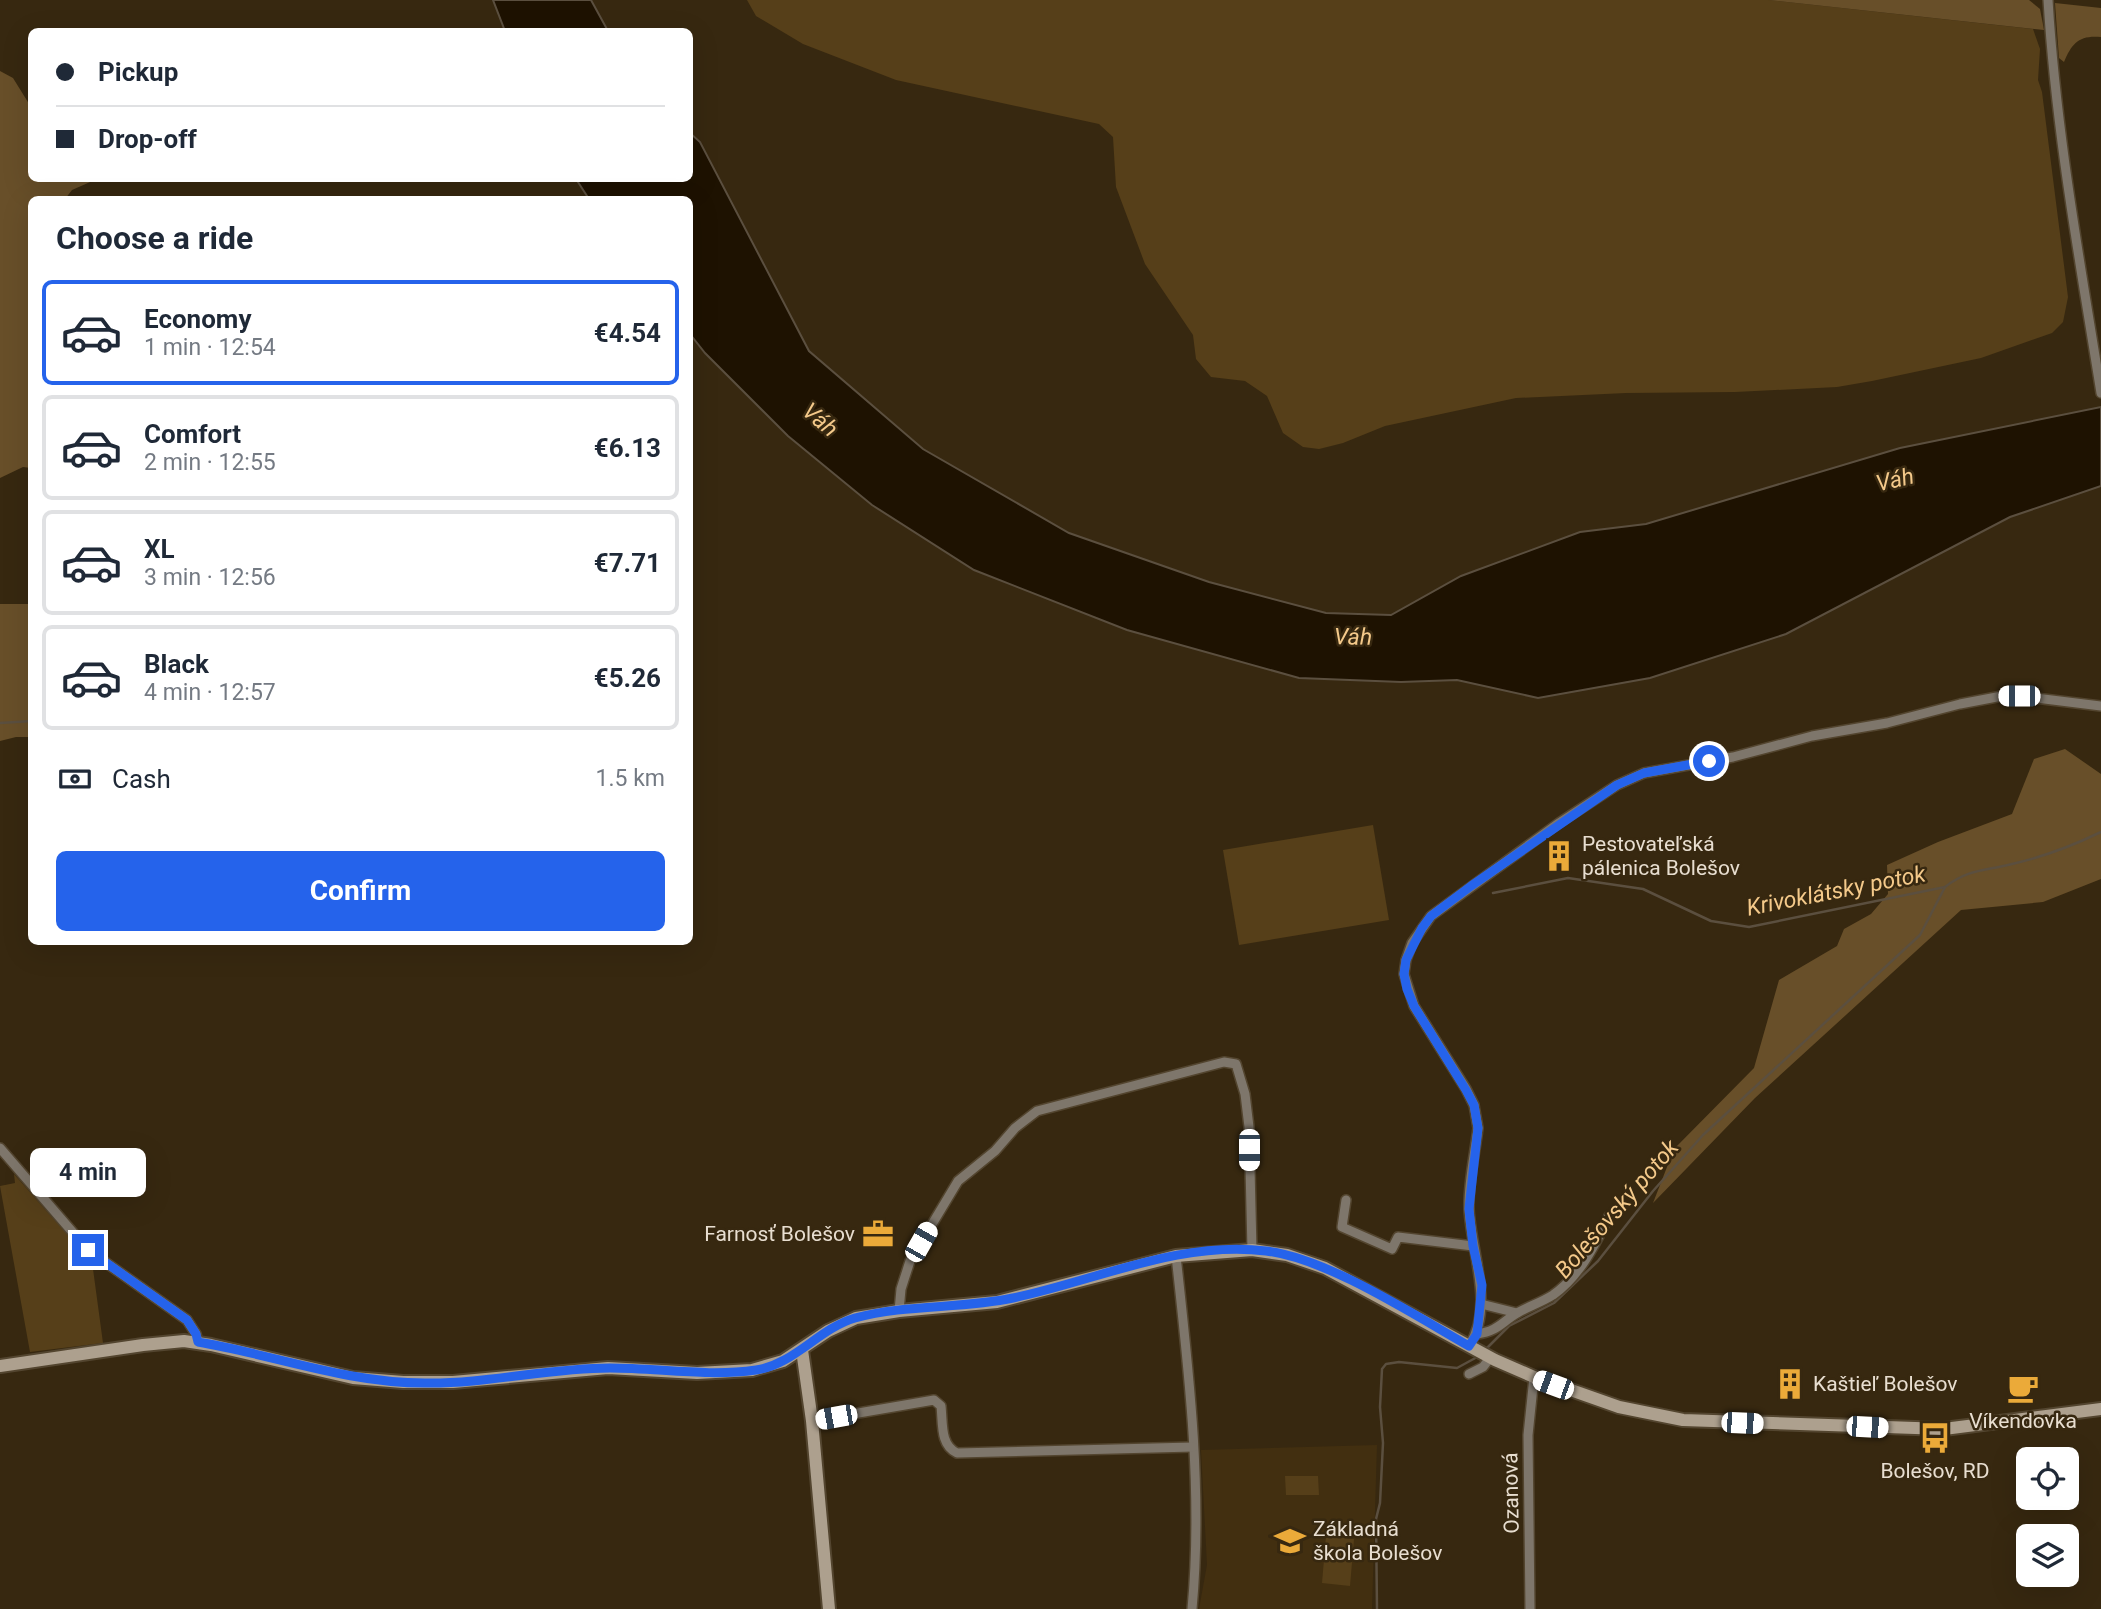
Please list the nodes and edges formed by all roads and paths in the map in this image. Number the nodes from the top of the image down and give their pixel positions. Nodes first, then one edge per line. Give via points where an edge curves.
1 (2048, 0) edge
2 (2101, 393) edge
3 (2101, 706) edge
4 (0, 1147) edge
5 (1346, 1200) dead end
6 (1609, 1216) dead end
7 (1473, 1246) junction
8 (1252, 1250) junction
9 (1176, 1256) junction
10 (1481, 1304) junction
11 (899, 1311) junction
12 (1517, 1313) junction
13 (1477, 1334) junction
14 (198, 1342) junction
15 (802, 1350) junction
16 (1480, 1352) junction
17 (0, 1366) edge
18 (1469, 1374) dead end
19 (1534, 1377) junction
20 (2101, 1409) edge
21 (812, 1421) junction
22 (1193, 1447) junction
23 (830, 1609) edge
24 (1192, 1609) edge
25 (1530, 1609) edge

1 - 2 street via 2071,206
3 - 7 street via 2002,696 1644,773 1617,785 1426,922 1409,951 1404,974 1414,1006 1466,1090 1477,1117 1469,1198
4 - 14 street via 79,1241 187,1320
5 - 7 street via 1342,1227 1392,1249 1398,1237
6 - 12 street via 1586,1261 1562,1288
7 - 10 street via 1482,1285
8 - 9 main road
8 - 11 street via 1245,1094 1236,1064 1224,1062 1037,1111 958,1181 910,1261
8 - 16 main road via 1287,1255 1325,1268
9 - 11 main road via 997,1301
9 - 22 street
10 - 12 street
10 - 13 street
11 - 15 main road via 849,1321
12 - 13 street via 1492,1332
13 - 16 street
14 - 15 main road via 353,1378 427,1383 581,1369 752,1370 776,1365
14 - 17 main road via 143,1345
15 - 21 main road
16 - 18 street via 1483,1367
16 - 19 main road
19 - 20 main road via 1619,1407 1695,1421 1944,1429
19 - 25 street, Ozanová via 1527,1478
21 - 22 street via 934,1400 941,1406 945,1443 957,1453
21 - 23 main road
22 - 24 street via 1197,1555

